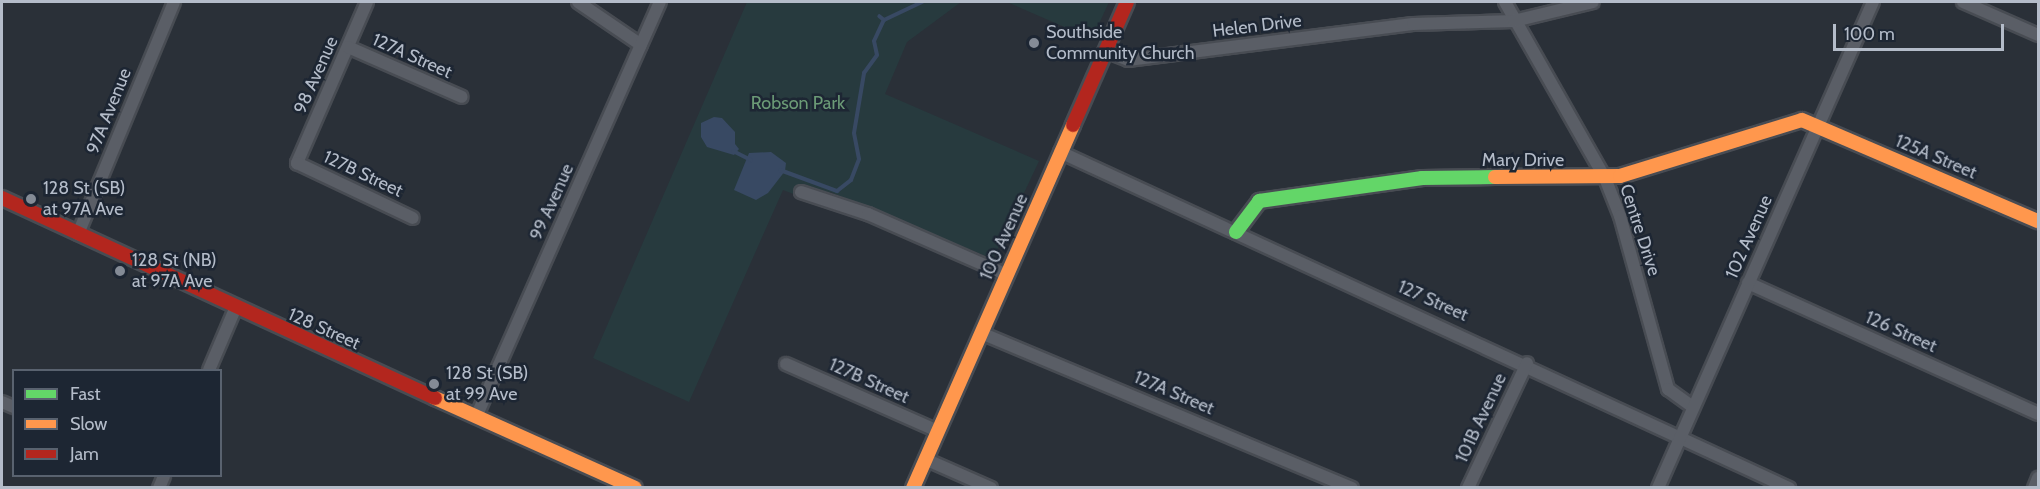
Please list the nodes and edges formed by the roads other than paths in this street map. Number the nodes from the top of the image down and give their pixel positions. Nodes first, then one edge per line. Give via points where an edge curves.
1 (174, 2) edge
2 (367, 2) edge
3 (578, 2) edge
4 (660, 2) edge
5 (1127, 2) edge
6 (1505, 2) edge
7 (1593, 2) edge
8 (1873, 2) edge
9 (1963, 2) edge
10 (1514, 21) junction
11 (2038, 36) edge
12 (641, 45) junction
13 (348, 47) junction
14 (1105, 51) junction
15 (462, 97) dead end
16 (1818, 126) junction
17 (1060, 152) junction
18 (297, 163) joint
19 (1605, 178) junction
20 (801, 192) dead end
21 (2, 198) edge
22 (413, 218) dead end
23 (2038, 221) edge
24 (1236, 232) junction
25 (78, 234) junction
26 (1007, 275) junction
27 (1748, 283) junction
28 (235, 309) junction
29 (981, 333) junction
30 (1527, 363) junction
31 (786, 364) dead end
32 (209, 369) edge
33 (1693, 407) junction
34 (2038, 414) edge
35 (477, 417) junction
36 (938, 431) junction
37 (1679, 439) junction
38 (925, 459) junction
39 (2038, 478) edge
40 (633, 487) edge
41 (912, 488) edge
42 (991, 488) edge
43 (1352, 488) edge
44 (1468, 488) edge
45 (1658, 488) edge
46 (1790, 488) edge
47 (2034, 488) edge

1 - 25 street, 97A Avenue
2 - 13 street, 98 Avenue
3 - 12 street
4 - 12 street, 99 Avenue
5 - 14 street, 100 Avenue
6 - 10 street, Centre Drive
7 - 10 street, Helen Drive
8 - 16 street, 102 Avenue
9 - 11 street
10 - 14 street, Helen Drive via 1413,24 1128,60
10 - 19 street, Centre Drive
12 - 35 street, 99 Avenue
13 - 15 street, 127A Street
13 - 18 street, 98 Avenue
14 - 17 street, 100 Avenue
16 - 19 street, Mary Drive via 1802,120
16 - 23 street, 125A Street
16 - 27 street, 102 Avenue
17 - 24 street, 127 Street
17 - 26 street, 100 Avenue
18 - 22 street, 127B Street
19 - 24 street, Mary Drive via 1422,178 1259,201
19 - 33 street, Centre Drive via 1620,216 1668,389
20 - 26 street via 868,214
21 - 25 street, 128 Street
24 - 30 street, 127 Street
25 - 28 street, 128 Street
26 - 29 street, 100 Avenue
27 - 33 street, 102 Avenue
27 - 34 street, 126 Street
28 - 32 street
28 - 35 street, 128 Street
29 - 36 street, 100 Avenue
29 - 43 street, 127A Street
30 - 37 street, 127 Street
30 - 44 street, 101B Avenue
31 - 36 street, 127B Street
33 - 37 street, 102 Avenue
35 - 40 street, 128 Street
36 - 38 street, 100 Avenue
37 - 45 street, 102 Avenue
37 - 46 street, 127 Street
38 - 41 street, 100 Avenue
38 - 42 street
39 - 47 street

